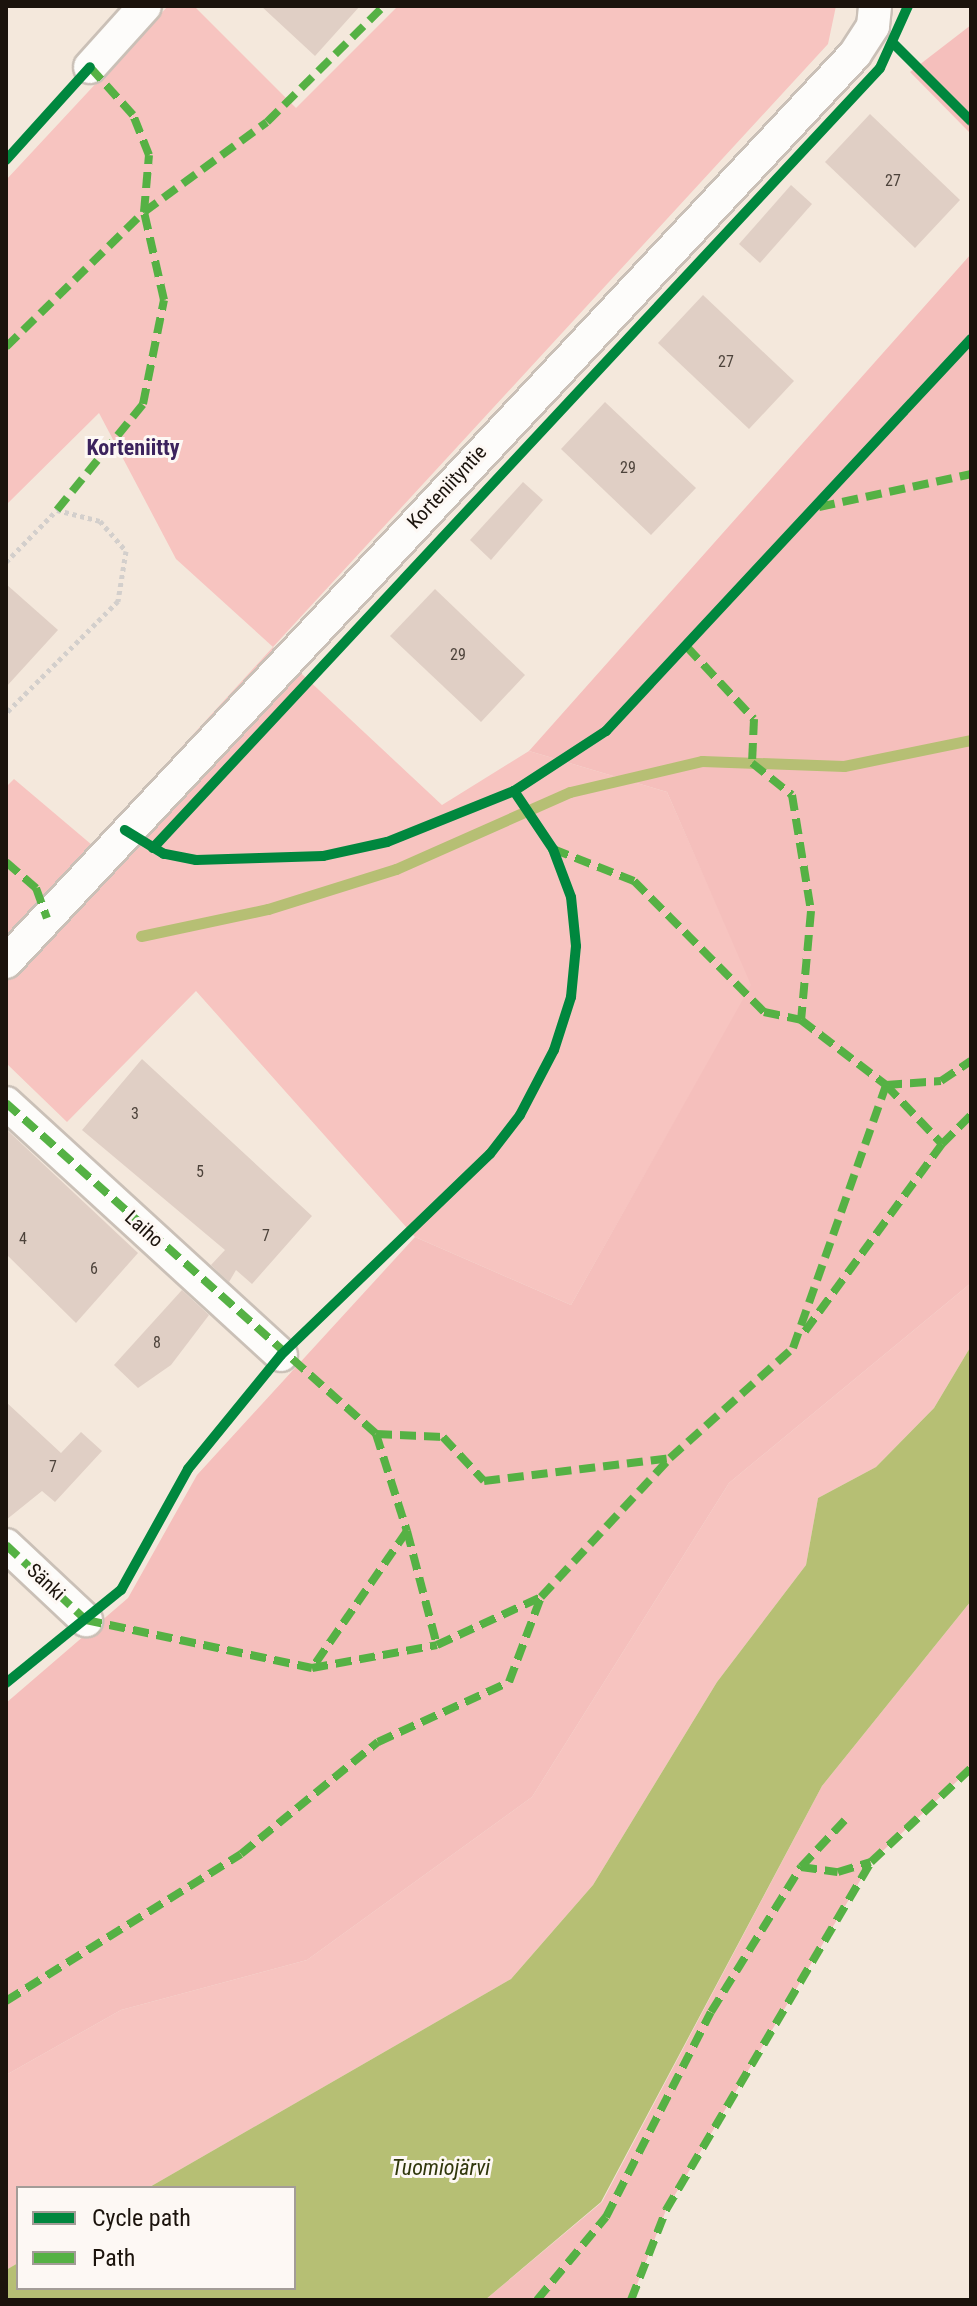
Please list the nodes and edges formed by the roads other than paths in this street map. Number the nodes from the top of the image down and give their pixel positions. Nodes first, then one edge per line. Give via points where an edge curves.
1 (145, 6) edge
2 (875, 6) edge
3 (90, 67) dead end
4 (6, 962) edge
5 (6, 1103) edge
6 (281, 1355) dead end
7 (6, 1545) edge
8 (86, 1620) dead end

1 - 3 street
2 - 4 street, Korteniityntie via 873,26 855,54
5 - 6 street, Laiho
7 - 8 street, Sänki

